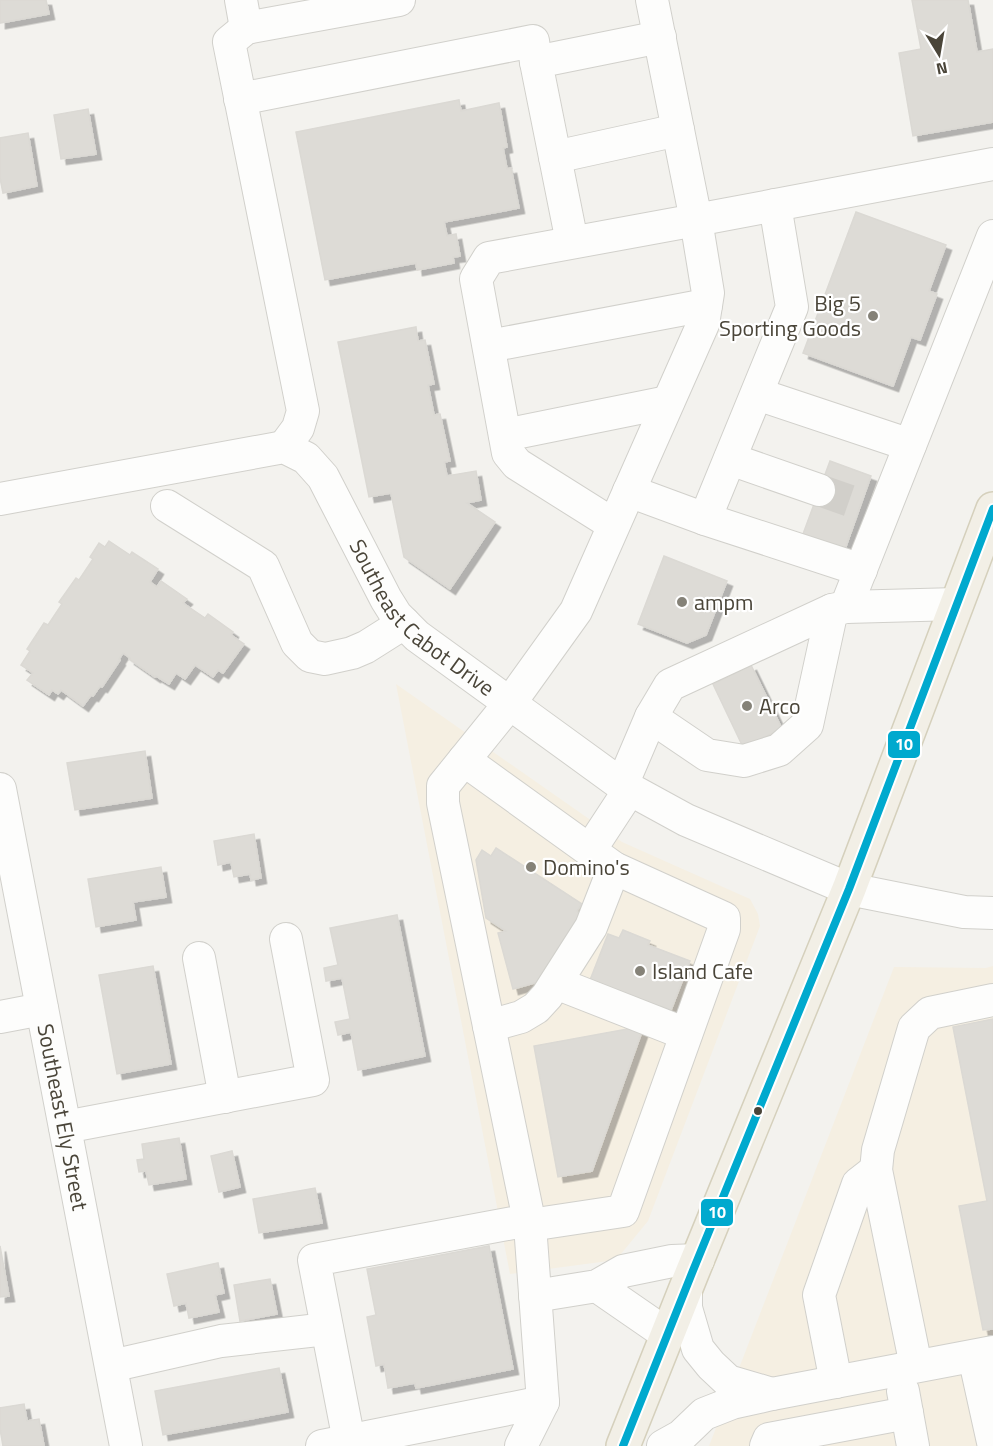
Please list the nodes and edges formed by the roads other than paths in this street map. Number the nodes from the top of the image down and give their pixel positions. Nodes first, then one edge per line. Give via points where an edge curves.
1 (399, 0) edge
2 (652, 0) edge
3 (243, 14) edge
4 (660, 38) junction
5 (536, 62) junction
6 (240, 99) junction
7 (678, 130) junction
8 (555, 157) junction
9 (993, 164) edge
10 (775, 205) junction
11 (696, 220) junction
12 (993, 236) edge
13 (572, 242) junction
14 (706, 305) junction
15 (489, 346) junction
16 (757, 394) junction
17 (668, 402) junction
18 (505, 435) junction
19 (910, 445) junction
20 (284, 447) junction
21 (730, 459) junction
22 (819, 490) tunnel mouth
23 (629, 491) junction
24 (0, 499) edge
25 (167, 506) dead end
26 (993, 509) edge
27 (705, 519) junction
28 (614, 525) junction
29 (861, 570) junction
30 (957, 603) junction
31 (839, 608) junction
32 (404, 623) junction
33 (510, 703) junction
34 (651, 717) junction
35 (464, 760) junction
36 (626, 787) junction
37 (0, 789) edge
38 (602, 859) junction
39 (849, 889) junction
40 (992, 915) edge
41 (286, 939) dead end
42 (199, 958) dead end
43 (556, 983) junction
44 (993, 1000) edge
45 (42, 1009) junction
46 (0, 1017) edge
47 (489, 1026) junction
48 (686, 1034) junction
49 (225, 1097) junction
50 (65, 1127) junction
51 (876, 1170) junction
52 (530, 1222) junction
53 (692, 1275) junction
54 (597, 1286) junction
55 (535, 1296) junction
56 (327, 1329) junction
57 (668, 1335) junction
58 (983, 1354) edge
59 (111, 1366) junction
60 (907, 1368) junction
61 (836, 1382) junction
62 (771, 1394) junction
63 (543, 1402) junction
64 (907, 1413) junction
65 (993, 1442) edge
66 (336, 1443) edge
67 (126, 1446) edge
68 (521, 1446) edge
69 (623, 1446) edge
70 (663, 1446) edge
71 (766, 1446) edge
72 (913, 1446) edge

1 - 3 street
2 - 4 street
3 - 6 street via 229,42
4 - 5 street
4 - 7 street
5 - 6 street via 533,41
5 - 8 street
6 - 20 street via 303,411 298,428
7 - 8 street
7 - 11 street
8 - 13 street
9 - 10 street
10 - 11 street
10 - 16 street via 792,307
11 - 13 street
11 - 14 street via 708,293
12 - 19 street
13 - 15 street via 489,258 476,279
14 - 15 street
14 - 17 street via 703,324
15 - 18 street
16 - 19 street
16 - 21 street
17 - 18 street
17 - 23 street
18 - 28 street via 508,453 517,464
19 - 29 street via 873,509
20 - 24 street
20 - 32 street, Southeast Cabot Drive via 306,458 323,477 386,600
21 - 22 street
21 - 27 street
23 - 27 street
23 - 28 street
25 - 32 street via 263,566 297,643 310,656 325,659 352,653
26 - 30 main road
27 - 29 street
28 - 33 street via 576,611
29 - 31 street
30 - 31 street
30 - 39 main road
31 - 34 street via 670,685
31 - 34 street via 807,725 778,750 744,761 707,755
32 - 33 street, Southeast Cabot Drive
33 - 35 street
33 - 36 street, Southeast Cabot Drive
34 - 36 street
35 - 38 street
35 - 47 street via 443,786 443,803
36 - 38 street
36 - 39 street, Southeast Cabot Drive via 686,820
37 - 45 street, Southeast Ely Street
38 - 43 street via 591,927
38 - 48 street via 724,918 724,928
39 - 40 street, Southeast Cabot Drive
39 - 53 main road
41 - 49 street via 313,1080
42 - 49 street
43 - 47 street via 536,1008 521,1017
43 - 48 street
44 - 51 street via 930,1013 914,1028 878,1150
45 - 46 street
45 - 50 street, Southeast Ely Street
47 - 52 street
48 - 52 street via 623,1210
49 - 50 street
50 - 59 street, Southeast Ely Street
51 - 60 street
51 - 61 street via 858,1184 819,1295
52 - 55 street
52 - 56 street via 314,1260
53 - 54 street via 672,1261 623,1271
53 - 57 main road
53 - 62 street via 686,1308 698,1349 728,1381
54 - 55 street
54 - 57 street
55 - 63 street
56 - 59 street via 221,1341
56 - 66 street
57 - 69 main road
58 - 60 street
58 - 65 street
59 - 67 street, Southeast Ely Street
60 - 61 street
60 - 64 street
61 - 62 street
62 - 70 street via 704,1414 681,1436
63 - 66 street
63 - 68 street
64 - 71 street via 769,1440
64 - 72 street

